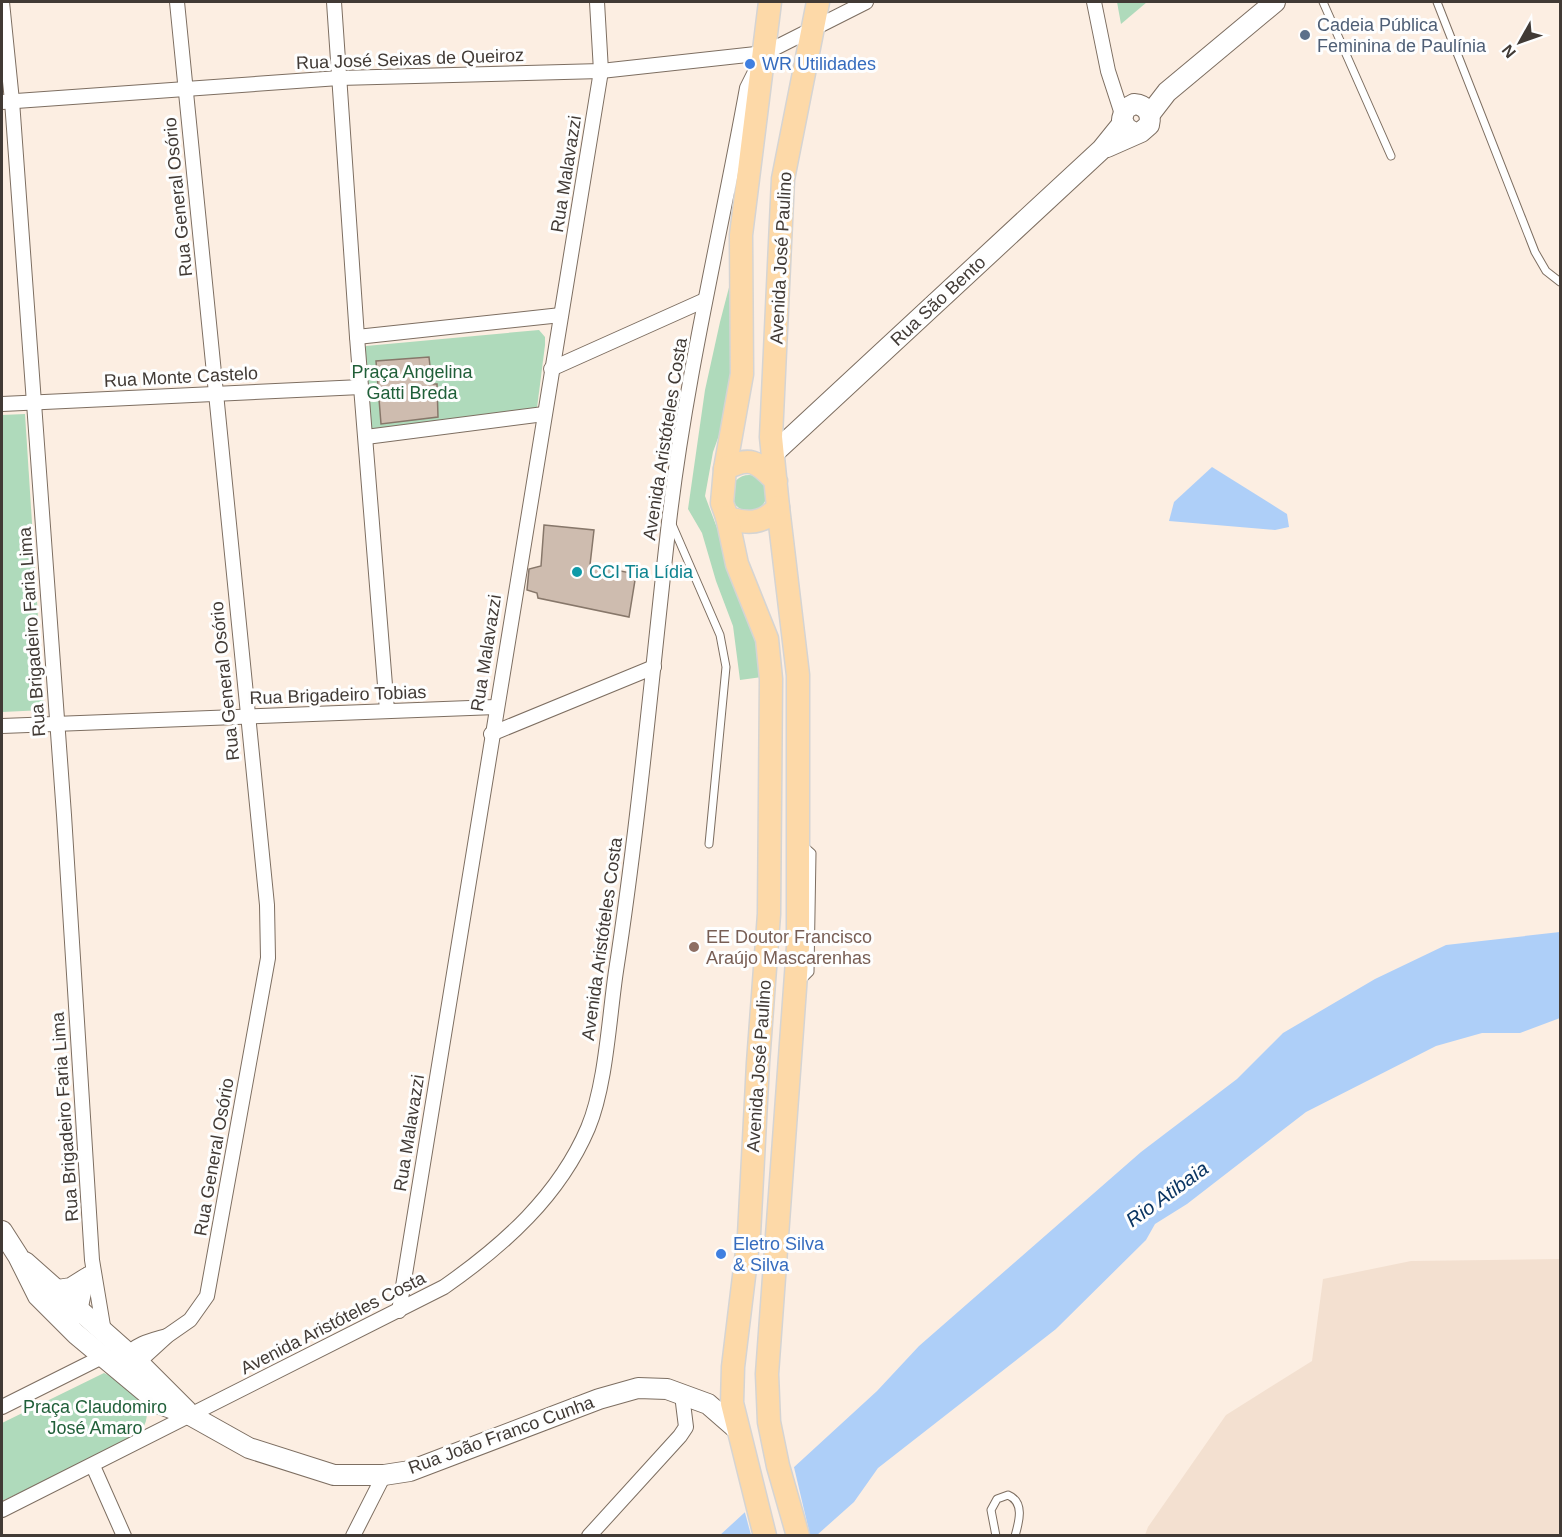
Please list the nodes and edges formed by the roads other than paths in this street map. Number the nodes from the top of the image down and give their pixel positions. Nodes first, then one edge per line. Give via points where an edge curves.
1 (2, 2) edge
2 (177, 2) edge
3 (334, 2) edge
4 (597, 2) edge
5 (770, 2) edge
6 (818, 2) edge
7 (866, 2) edge
8 (1094, 2) edge
9 (1275, 2) edge
10 (1323, 2) edge
11 (1437, 2) edge
12 (814, 30) junction
13 (765, 53) junction
14 (601, 71) junction
15 (339, 78) junction
16 (186, 88) junction
17 (7, 101) edge
18 (1133, 116) junction
19 (1391, 156) dead end
20 (1560, 282) edge
21 (705, 300) junction
22 (561, 315) junction
23 (357, 337) junction
24 (551, 369) junction
25 (361, 387) junction
26 (215, 394) junction
27 (34, 402) junction
28 (2, 404) edge
29 (544, 414) junction
30 (366, 437) junction
31 (774, 453) junction
32 (751, 461) junction
33 (725, 469) junction
34 (776, 481) junction
35 (778, 507) junction
36 (727, 517) junction
37 (669, 518) junction
38 (654, 667) junction
39 (496, 707) junction
40 (387, 710) junction
41 (246, 716) junction
42 (57, 724) junction
43 (2, 726) edge
44 (492, 734) junction
45 (709, 844) dead end
46 (2, 1231) edge
47 (18, 1256) junction
48 (89, 1269) junction
49 (58, 1290) junction
50 (80, 1311) junction
51 (399, 1311) junction
52 (104, 1332) junction
53 (76, 1334) junction
54 (122, 1363) junction
55 (682, 1395) junction
56 (2, 1407) edge
57 (190, 1415) junction
58 (739, 1431) junction
59 (93, 1466) junction
60 (384, 1475) junction
61 (2, 1510) edge
62 (124, 1536) edge
63 (353, 1536) edge
64 (589, 1536) edge
65 (765, 1536) edge
66 (798, 1536) edge
67 (996, 1536) edge
68 (1016, 1536) edge

1 - 17 street, Rua Brigadeiro Faria Lima
2 - 16 street, Rua General Osório
3 - 15 street
4 - 14 street, Rua Malavazzi
5 - 13 main road, Avenida José Paulino
6 - 12 main road, Avenida José Paulino
7 - 12 street, Rua José Seixas de Queiroz
8 - 18 street via 1108,71
9 - 18 street, Rua São Bento
10 - 19 lane
11 - 20 lane via 1535,252 1546,271
12 - 13 street, Rua José Seixas de Queiroz
12 - 31 main road, Avenida José Paulino via 783,179 771,437
13 - 14 street, Rua José Seixas de Queiroz
13 - 21 street, Avenida Aristóteles Costa via 747,88
13 - 33 main road, Avenida José Paulino via 741,235 742,374
14 - 15 street, Rua José Seixas de Queiroz
14 - 22 street, Rua Malavazzi
15 - 16 street, Rua José Seixas de Queiroz
15 - 23 street
16 - 17 street, Rua José Seixas de Queiroz
16 - 26 street, Rua General Osório
17 - 27 street, Rua Brigadeiro Faria Lima
18 - 31 street, Rua São Bento
21 - 24 street
21 - 37 street, Avenida Aristóteles Costa
22 - 23 street
22 - 24 street, Rua Malavazzi
23 - 25 street
24 - 29 street, Rua Malavazzi
25 - 26 street, Rua Monte Castelo
25 - 30 street
26 - 27 street, Rua Monte Castelo
26 - 41 street, Rua General Osório
27 - 28 street, Rua Monte Castelo
27 - 42 street, Rua Brigadeiro Faria Lima
29 - 30 street
29 - 39 street, Rua Malavazzi
30 - 40 street
31 - 32 main road
31 - 34 main road, Avenida José Paulino
32 - 33 main road
32 - 34 main road via 761,465
33 - 36 main road via 722,503
34 - 35 main road
35 - 36 main road via 762,521 741,522
35 - 66 main road, Avenida José Paulino via 798,675 798,841 796,986 767,1374 769,1422
36 - 58 main road, Avenida José Paulino via 737,564 767,639 770,700 769,914 749,1235 733,1367 732,1403
37 - 38 street, Avenida Aristóteles Costa
37 - 45 lane via 720,635 726,667
38 - 44 street
38 - 51 street, Avenida Aristóteles Costa via 623,928 599,1088 589,1125 569,1165 519,1227 489,1255 444,1287
39 - 40 street, Rua Brigadeiro Tobias
39 - 44 street, Rua Malavazzi
40 - 41 street, Rua Brigadeiro Tobias
41 - 42 street, Rua Brigadeiro Tobias
41 - 54 street, Rua General Osório via 267,905 268,958 207,1296 190,1320
42 - 43 street, Rua Brigadeiro Tobias
42 - 48 street, Rua Brigadeiro Faria Lima
44 - 51 street, Rua Malavazzi
46 - 47 street
47 - 49 street
47 - 53 street via 38,1296
48 - 49 street via 71,1288
48 - 50 street, Rua Brigadeiro Faria Lima
48 - 52 street, Rua Brigadeiro Faria Lima
49 - 50 street
50 - 52 street
50 - 53 street, Rua Brigadeiro Faria Lima
51 - 57 street, Avenida Aristóteles Costa
52 - 54 street
53 - 54 street
54 - 56 street, Rua General Osório
54 - 57 street, Rua João Franco Cunha
55 - 58 street, Rua João Franco Cunha via 708,1404
55 - 60 street, Rua João Franco Cunha via 667,1389 638,1388 410,1471
55 - 64 street via 686,1426 680,1436
57 - 59 street, Avenida Aristóteles Costa
57 - 60 street, Rua João Franco Cunha via 249,1448 334,1475
58 - 65 main road, Avenida José Paulino
59 - 61 street, Avenida Aristóteles Costa
59 - 62 street
60 - 63 street
67 - 68 lane via 991,1509 998,1499 1008,1495 1019,1509

